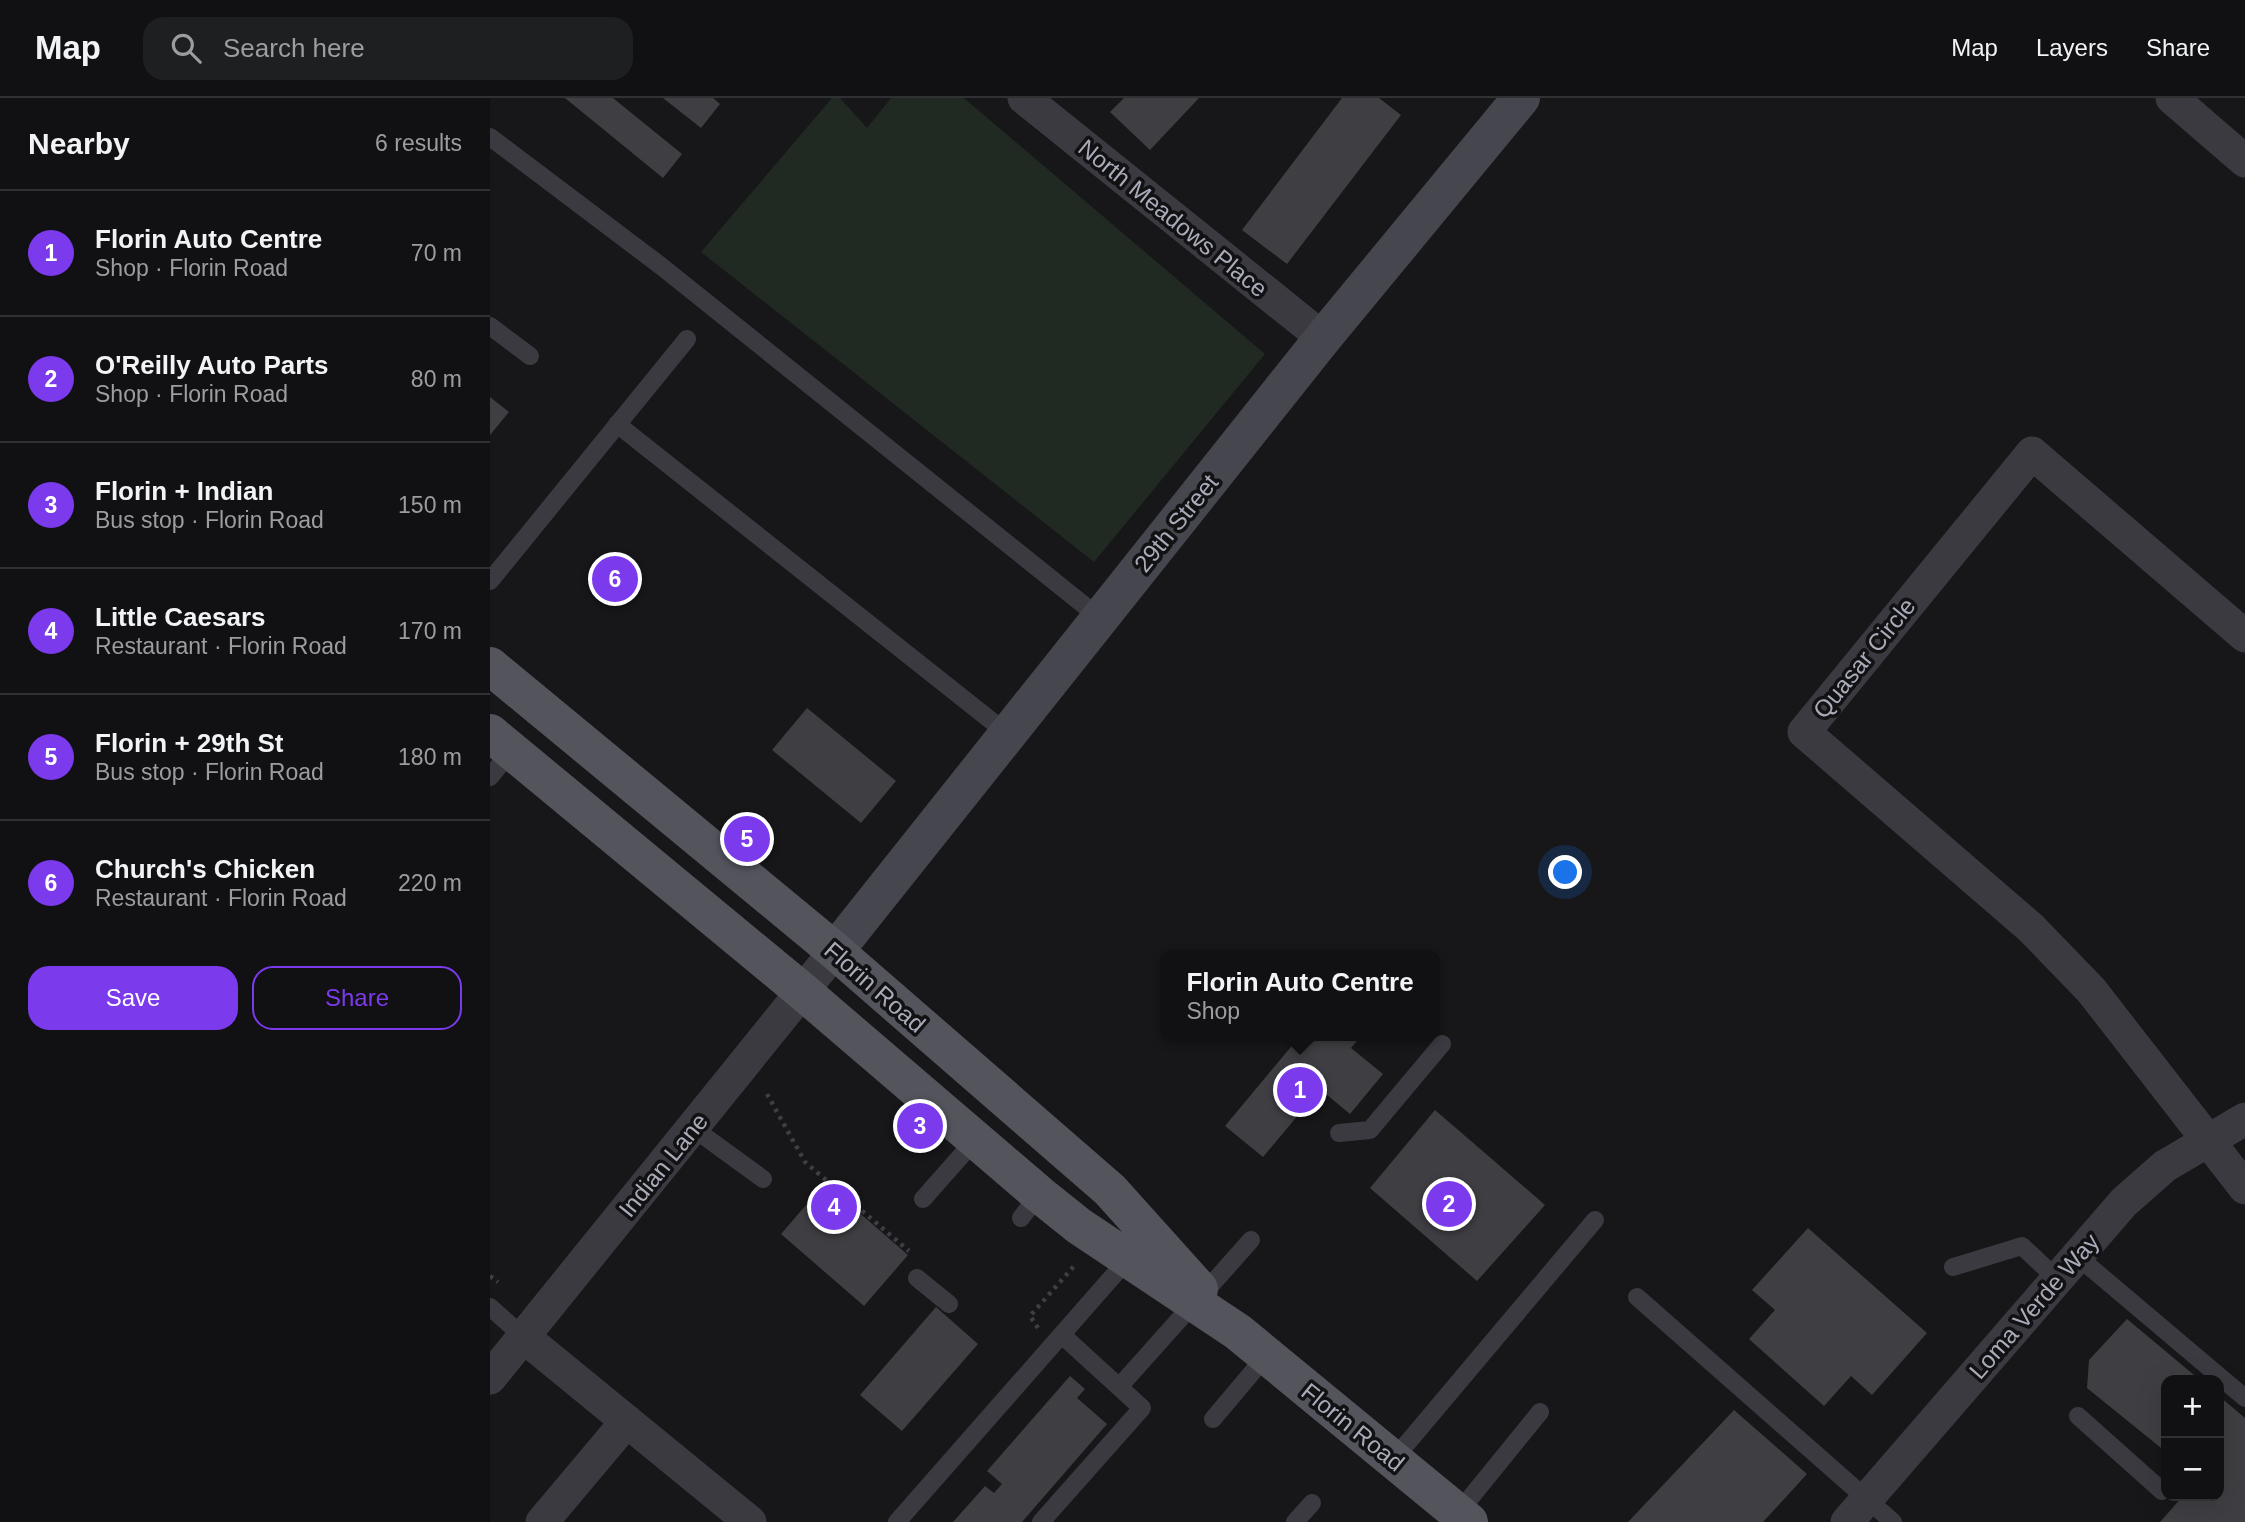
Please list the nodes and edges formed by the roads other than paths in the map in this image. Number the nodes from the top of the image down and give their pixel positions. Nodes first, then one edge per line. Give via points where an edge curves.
1 (1024, 98) edge
2 (1521, 98) edge
3 (2172, 98) edge
4 (490, 137) edge
5 (2245, 161) edge
6 (490, 326) edge
7 (1323, 338) junction
8 (687, 339) dead end
9 (530, 356) dead end
10 (617, 424) junction
11 (490, 581) edge
12 (1100, 618) junction
13 (2245, 636) edge
14 (490, 666) edge
15 (1009, 734) junction
16 (497, 754) edge
17 (835, 951) junction
18 (803, 991) junction
19 (1442, 1044) dead end
20 (2245, 1119) edge
21 (693, 1128) junction
22 (1339, 1133) dead end
23 (2208, 1138) junction
24 (976, 1139) junction
25 (763, 1179) dead end
26 (2245, 1188) edge
27 (923, 1199) dead end
28 (1595, 1220) dead end
29 (1251, 1240) dead end
30 (1128, 1259) junction
31 (1954, 1267) dead end
32 (2067, 1268) junction
33 (917, 1278) dead end
34 (1637, 1297) dead end
35 (1198, 1299) junction
36 (948, 1304) dead end
37 (490, 1307) edge
38 (1062, 1335) junction
39 (525, 1338) junction
40 (1252, 1344) junction
41 (490, 1378) edge
42 (1119, 1387) junction
43 (2245, 1398) edge
44 (1540, 1412) dead end
45 (2078, 1416) dead end
46 (1213, 1419) dead end
47 (627, 1422) junction
48 (1393, 1460) junction
49 (2161, 1490) edge
50 (1312, 1503) dead end
51 (1857, 1511) edge
52 (729, 1516) edge
53 (1463, 1517) edge
54 (542, 1522) edge
55 (897, 1522) edge
56 (1041, 1522) edge
57 (1295, 1522) edge
58 (1893, 1522) edge

1 - 7 street, North Meadows Place
2 - 7 street, 29th Street
3 - 5 street
4 - 12 lane via 661,266
6 - 9 lane
7 - 12 street, 29th Street
8 - 10 lane
10 - 11 lane
10 - 15 lane
12 - 15 street, 29th Street
13 - 23 street, Quasar Circle via 2032,453 1804,732 2031,928 2091,990
14 - 17 main road, Florin Road
15 - 17 street, 29th Street
16 - 18 main road, Florin Road
17 - 18 street, Indian Lane
17 - 35 main road, Florin Road via 1110,1191
18 - 21 street, Indian Lane
18 - 24 main road, Florin Road
19 - 22 lane via 1370,1130
20 - 23 street, Loma Verde Way
21 - 25 lane
21 - 39 street, Indian Lane
23 - 26 street
23 - 32 street, Loma Verde Way via 2165,1166 2124,1202
24 - 27 lane
24 - 30 main road, Florin Road via 1030,1206
28 - 48 lane
29 - 35 lane
30 - 35 main road, Florin Road
30 - 38 lane
31 - 32 lane via 2022,1246
32 - 43 lane
32 - 51 street, Loma Verde Way
33 - 36 lane
34 - 51 lane
35 - 40 main road, Florin Road
35 - 42 lane
37 - 39 lane
38 - 42 lane
38 - 55 lane
39 - 41 street, Indian Lane
39 - 47 street
40 - 46 lane
40 - 48 main road, Florin Road
42 - 56 lane via 1142,1408
44 - 53 lane
45 - 49 lane
47 - 52 street
47 - 54 street
48 - 53 main road, Florin Road
50 - 57 lane
51 - 58 lane

